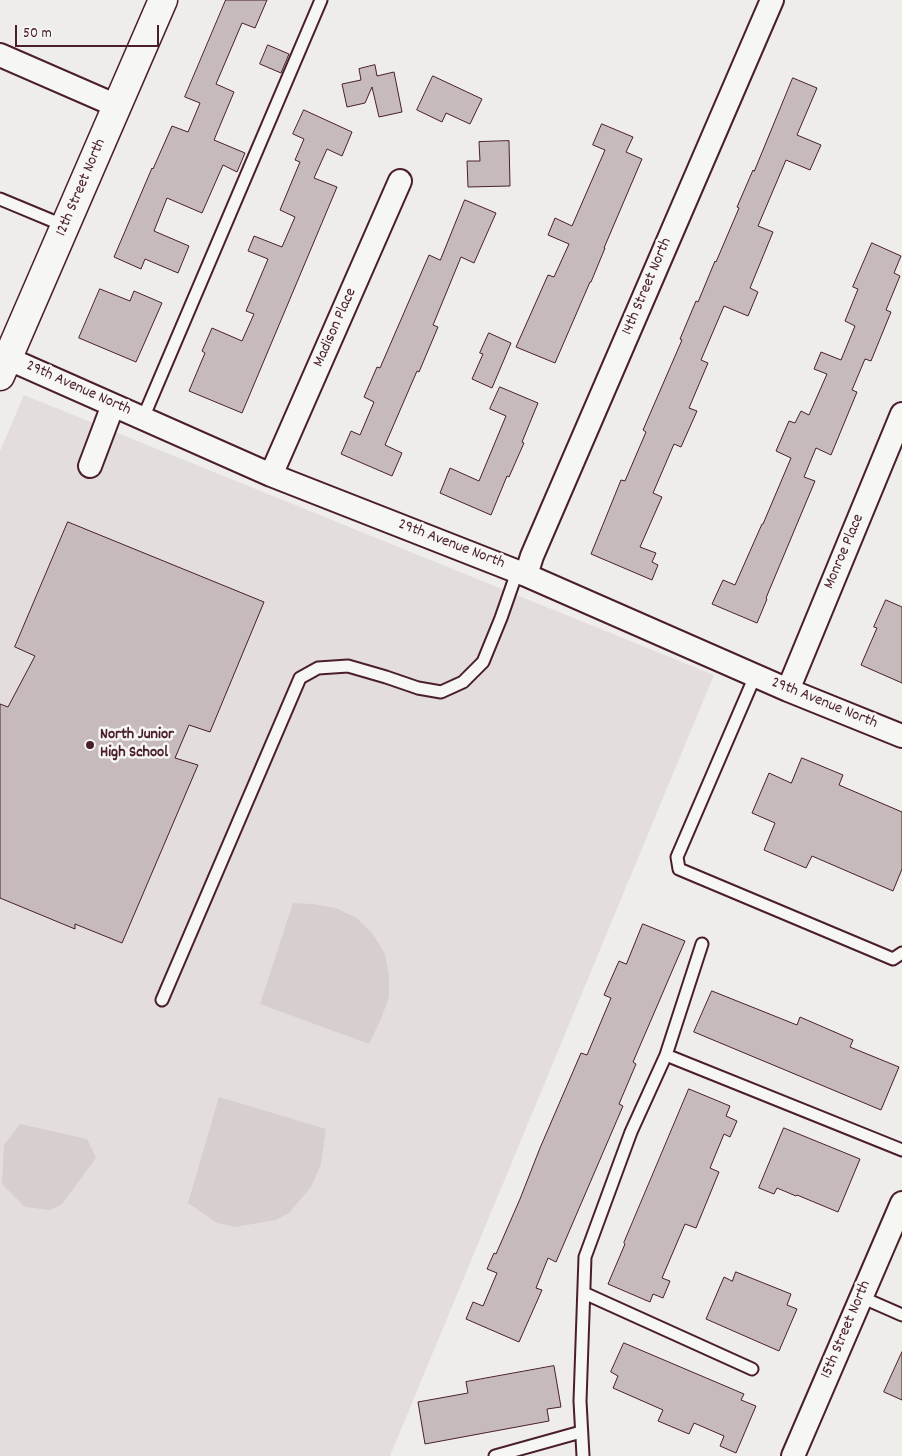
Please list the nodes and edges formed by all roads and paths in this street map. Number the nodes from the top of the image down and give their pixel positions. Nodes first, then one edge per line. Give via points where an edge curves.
1 (164, 0) edge
2 (321, 0) edge
3 (772, 0) edge
4 (0, 55) edge
5 (117, 106) junction
6 (400, 180) dead end
7 (0, 199) edge
8 (65, 226) junction
9 (3, 363) edge
10 (113, 405) junction
11 (902, 414) edge
12 (143, 418) junction
13 (90, 466) dead end
14 (271, 475) junction
15 (522, 573) junction
16 (755, 676) junction
17 (788, 690) junction
18 (902, 736) edge
19 (702, 944) dead end
20 (902, 953) edge
21 (162, 1000) dead end
22 (666, 1055) junction
23 (902, 1150) edge
24 (902, 1203) edge
25 (584, 1293) junction
26 (861, 1297) junction
27 (902, 1315) edge
28 (752, 1369) dead end
29 (582, 1432) junction
30 (494, 1456) edge
31 (583, 1456) edge
32 (793, 1456) edge

1 - 5 street, 12th Street North
2 - 12 lane
3 - 15 street, 14th Street North
4 - 5 street
5 - 8 street, 12th Street North
6 - 14 street, Madison Place
7 - 8 lane
8 - 9 street, 12th Street North
9 - 10 street, 29th Avenue North
10 - 12 street, 29th Avenue North
10 - 13 street
11 - 17 street, Monroe Place
12 - 14 street, 29th Avenue North
14 - 15 street, 29th Avenue North
15 - 16 street, 29th Avenue North
15 - 21 lane via 483,662 463,682 441,692 348,666 318,668 300,678
16 - 17 street, 29th Avenue North
16 - 20 lane via 677,857 679,869 893,959
17 - 18 street, 29th Avenue North
19 - 22 lane
22 - 23 lane
22 - 25 lane via 631,1132 585,1257
24 - 26 street, 15th Street North
25 - 28 lane
25 - 29 lane
26 - 27 lane
26 - 32 street, 15th Street North
29 - 30 lane
29 - 31 lane

